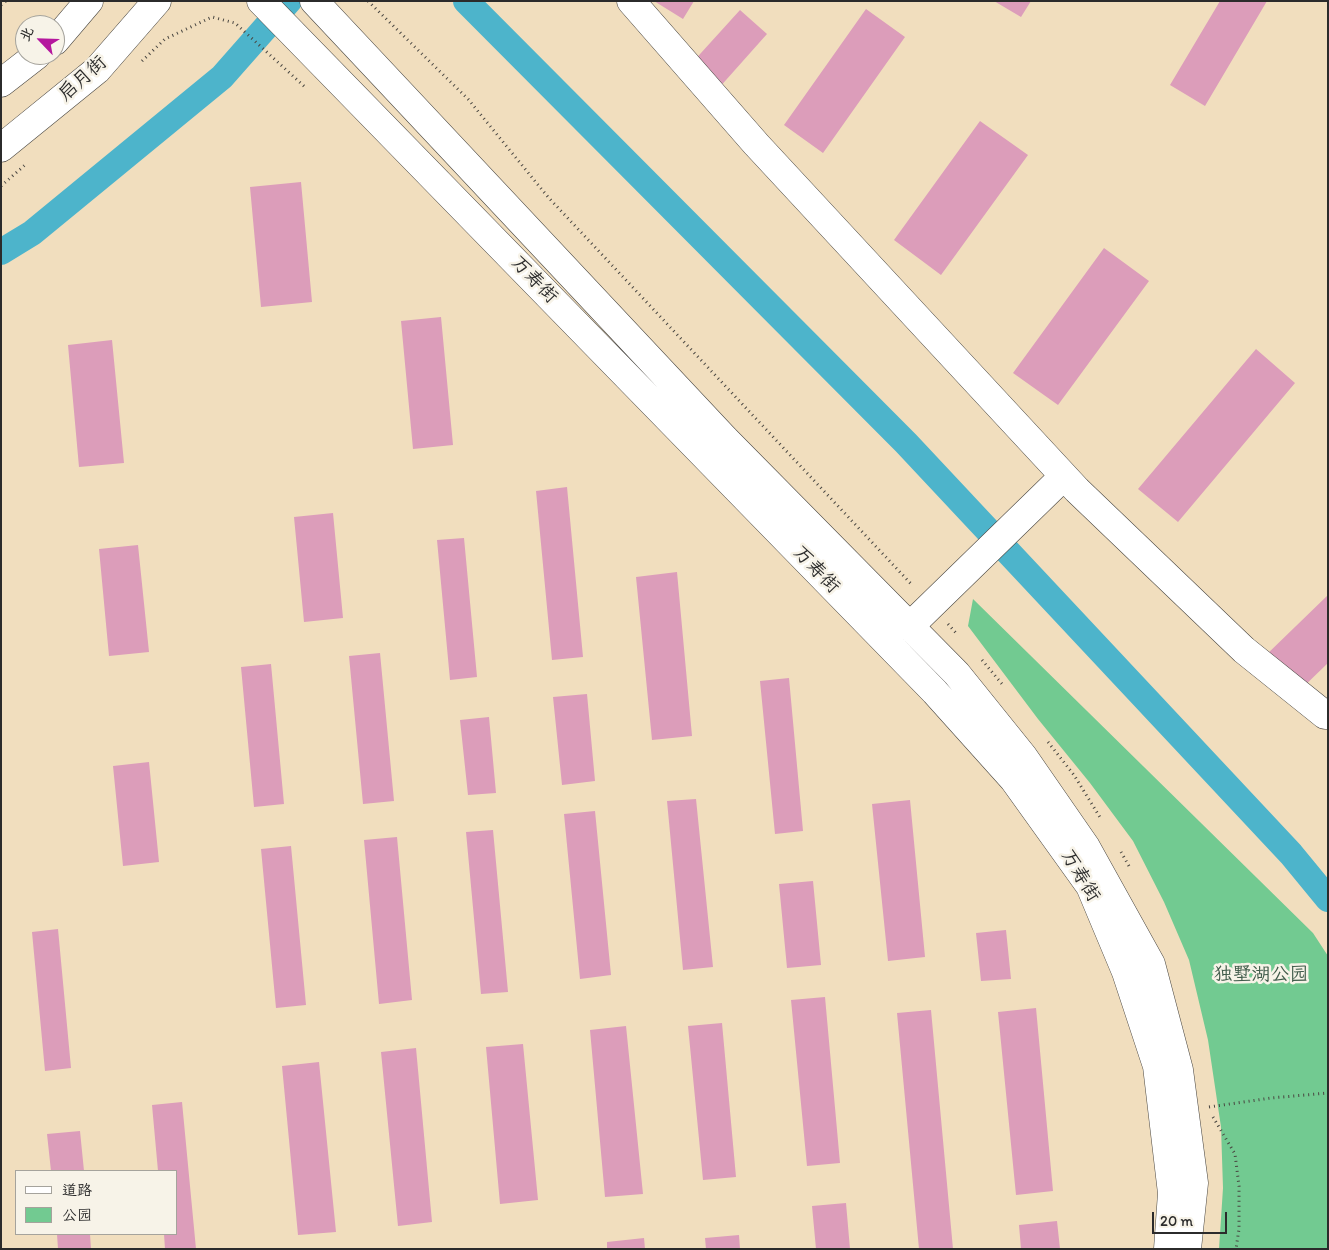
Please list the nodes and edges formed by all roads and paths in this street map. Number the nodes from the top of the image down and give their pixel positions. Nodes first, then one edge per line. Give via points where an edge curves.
1 (6, 1) edge
2 (89, 1) edge
3 (157, 1) edge
4 (261, 1) edge
5 (314, 1) edge
6 (631, 1) edge
7 (1, 5) edge
8 (65, 29) edge
9 (246, 34) dead end
10 (24, 65) edge
11 (1, 83) edge
12 (308, 90) dead end
13 (1, 148) edge
14 (1064, 476) junction
15 (910, 626) junction
16 (1328, 715) edge
17 (1328, 1093) edge
18 (1168, 1249) edge
19 (1187, 1249) edge
20 (1236, 1249) edge

1 - 7 path
2 - 8 street
3 - 13 street, 启月街 via 97,70
4 - 18 street, 万寿街 via 936,692 1014,780 1090,886 1126,972 1157,1066 1172,1193
5 - 15 street, 万寿街 via 725,439
6 - 14 street via 756,144
9 - 12 path
10 - 11 street
14 - 15 street
14 - 16 street via 1244,650
15 - 19 street, 万寿街 via 957,674 1028,763 1086,847 1151,964 1179,1070 1194,1182
17 - 20 path via 1207,1107 1235,1154 1239,1186

